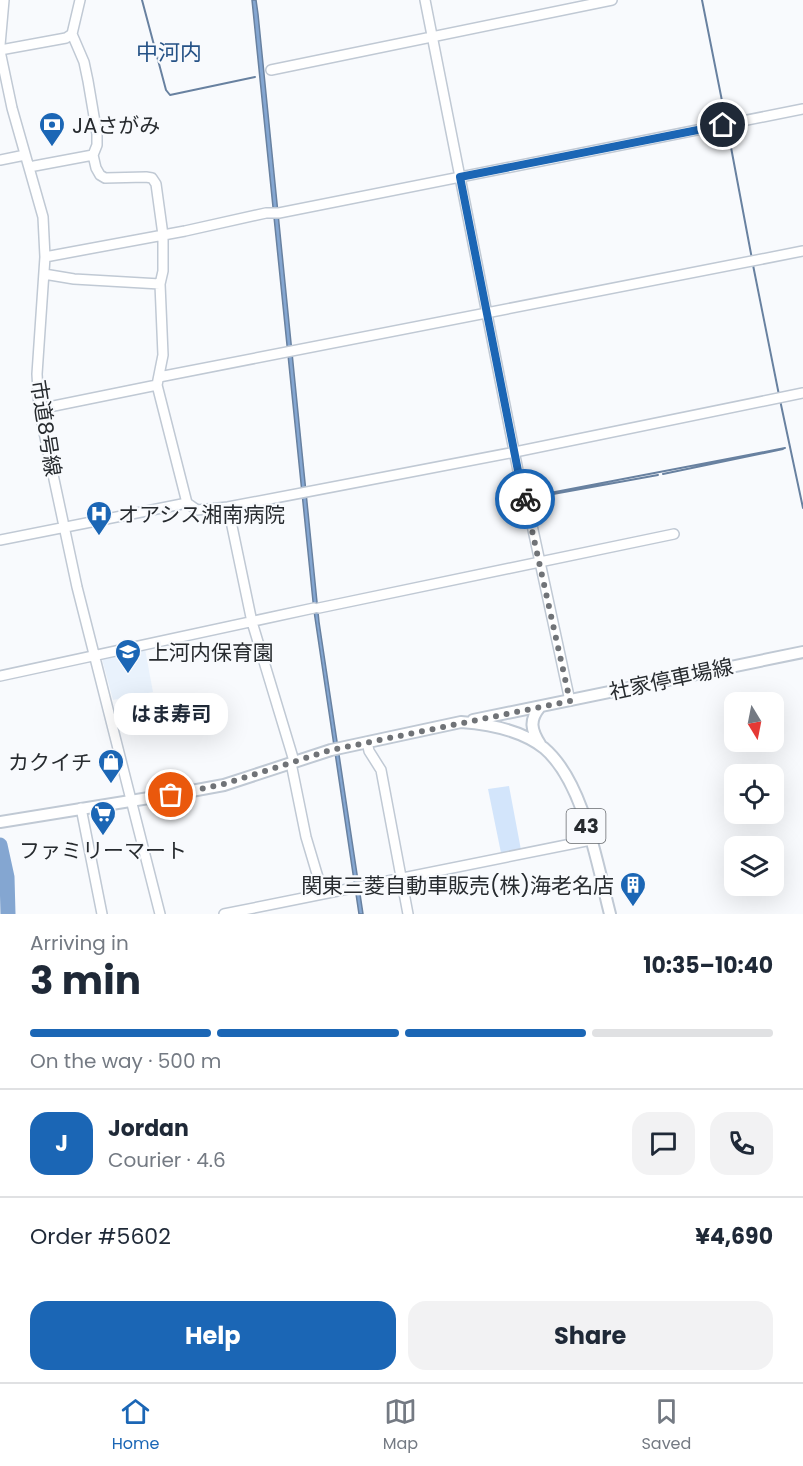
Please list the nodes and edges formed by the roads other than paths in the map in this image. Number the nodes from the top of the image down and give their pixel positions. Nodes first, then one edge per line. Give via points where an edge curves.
1 (3, 0) edge
2 (80, 0) edge
3 (425, 0) edge
4 (612, 0) edge
5 (72, 34) junction
6 (432, 36) junction
7 (0, 49) edge
8 (271, 70) dead end
9 (803, 109) edge
10 (26, 155) junction
11 (93, 155) junction
12 (0, 160) edge
13 (29, 167) junction
14 (460, 177) junction
15 (163, 235) junction
16 (803, 251) edge
17 (45, 256) junction
18 (44, 274) junction
19 (160, 284) junction
20 (488, 314) junction
21 (158, 381) junction
22 (803, 393) edge
23 (39, 409) junction
24 (515, 452) junction
25 (187, 503) junction
26 (228, 507) junction
27 (64, 528) junction
28 (674, 534) dead end
29 (0, 540) edge
30 (540, 562) junction
31 (252, 622) junction
32 (803, 652) edge
33 (94, 655) junction
34 (0, 676) edge
35 (570, 701) junction
36 (540, 707) junction
37 (519, 711) junction
38 (461, 722) junction
39 (520, 735) junction
40 (367, 742) junction
41 (543, 748) junction
42 (293, 762) junction
43 (131, 801) junction
44 (81, 808) junction
45 (2, 821) edge
46 (591, 840) junction
47 (401, 879) junction
48 (323, 894) junction
49 (102, 914) edge
50 (160, 914) edge
51 (224, 914) edge
52 (408, 914) edge
53 (610, 914) edge

1 - 7 street, 市道8号線
2 - 5 street
3 - 6 street
4 - 6 street
5 - 7 street
5 - 11 street via 84,62 90,91 97,145
6 - 8 street
6 - 14 street
7 - 10 street, 市道8号線
9 - 14 street
10 - 12 street
10 - 13 street, 市道8号線
11 - 13 street
11 - 15 street via 97,171 105,178 146,177 154,181
13 - 17 street, 市道8号線 via 44,217
14 - 15 street
14 - 20 street
15 - 17 street
15 - 19 street
16 - 20 street
17 - 18 street, 市道8号線
18 - 19 street
18 - 23 street, 市道8号線 via 37,374
19 - 21 street via 163,355
20 - 21 street
20 - 24 street
21 - 23 street
21 - 25 street
22 - 24 street
23 - 27 street, 市道8号線
24 - 26 street
24 - 30 street
25 - 26 street via 197,510
25 - 27 street
26 - 31 street
27 - 29 street
27 - 33 street, 市道8号線
28 - 30 street
30 - 31 street
30 - 35 street
31 - 33 street
31 - 42 street
32 - 35 main road, 社家停車場線
33 - 34 street
33 - 43 street, 市道8号線
35 - 36 main road, 社家停車場線
36 - 37 main road, 社家停車場線
36 - 41 main road via 532,718 532,727
37 - 38 main road, 社家停車場線
37 - 39 main road via 513,723
38 - 39 main road, 43
38 - 40 main road, 43
39 - 41 main road, 43
40 - 42 main road, 43
40 - 47 street via 381,770
41 - 46 main road, 43 via 560,766 573,789
42 - 43 main road, 43 via 224,784
42 - 48 street via 306,837
43 - 44 main road, 43
43 - 50 street, 市道8号線
44 - 45 main road, 43
44 - 49 street
46 - 47 street
46 - 53 main road, 43
47 - 48 street
47 - 52 street
48 - 51 street

